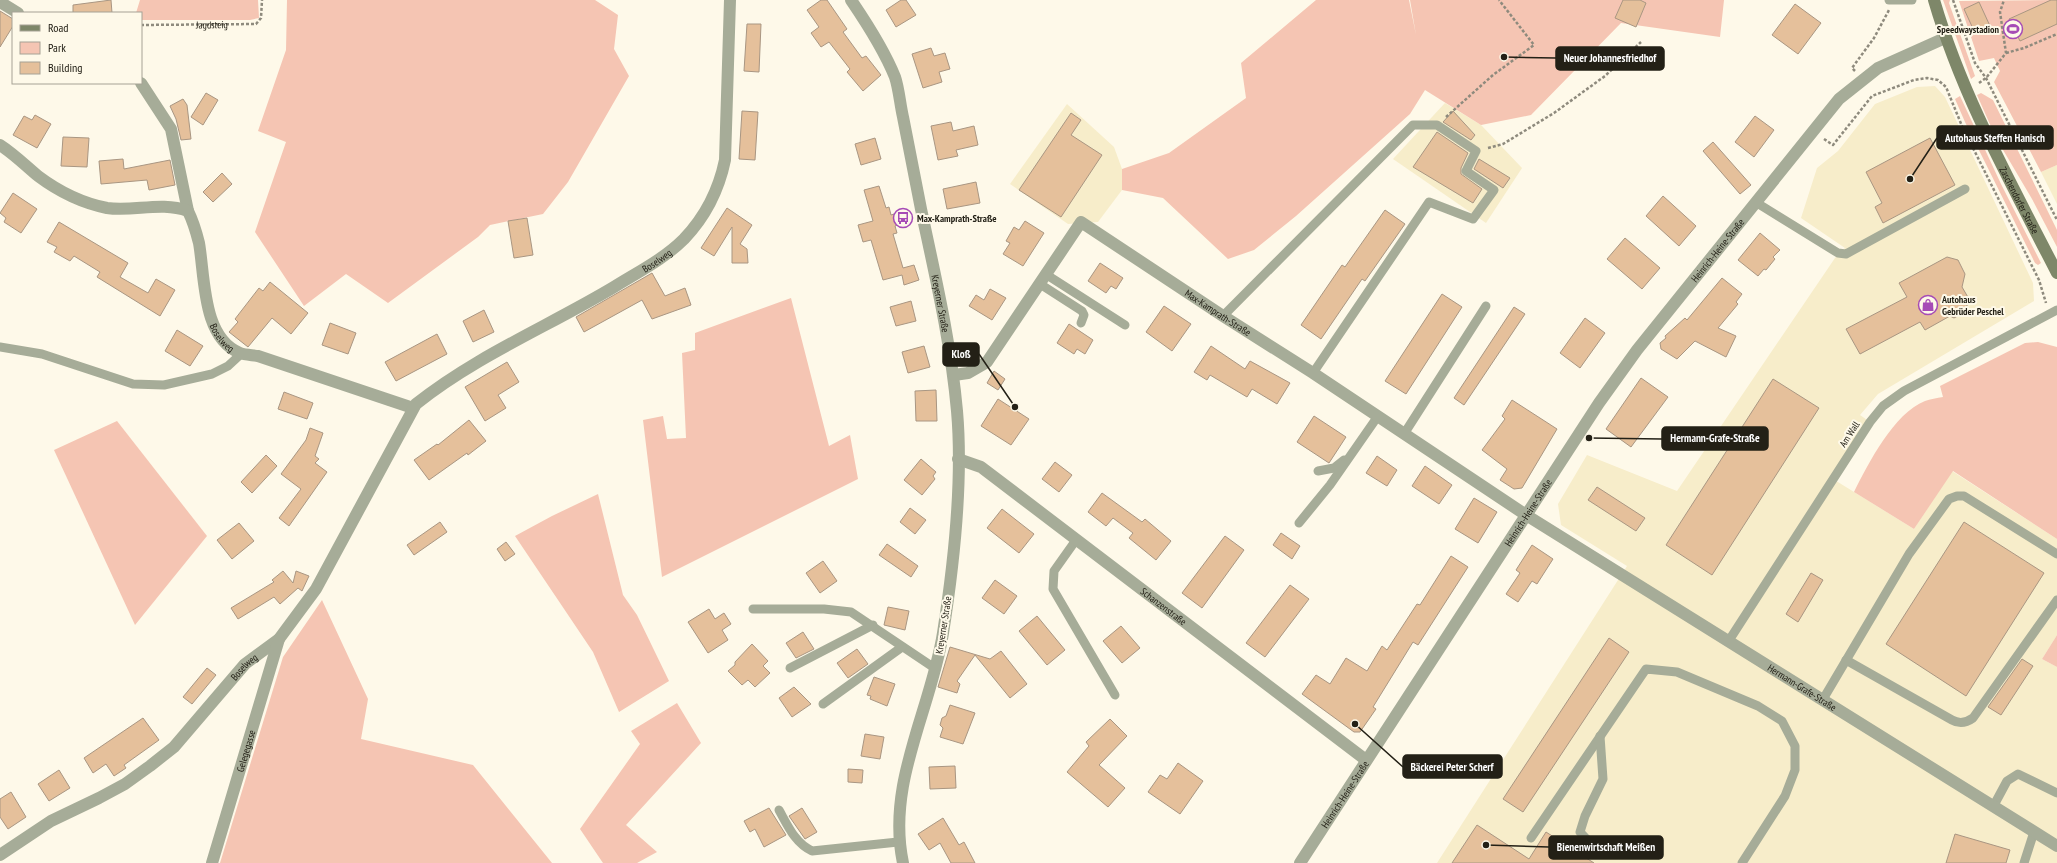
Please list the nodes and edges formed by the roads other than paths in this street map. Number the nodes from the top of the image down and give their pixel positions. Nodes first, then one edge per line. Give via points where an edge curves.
1 (730, 0) edge
2 (851, 0) edge
3 (1912, 0) edge
4 (1934, 0) edge
5 (1891, 1) edge
6 (0, 2) edge
7 (16, 12) edge
8 (1945, 38) junction
9 (142, 84) edge
10 (0, 145) edge
11 (1965, 189) dead end
12 (1757, 203) junction
13 (188, 211) junction
14 (2057, 272) edge
15 (1044, 280) junction
16 (1486, 306) dead end
17 (2054, 311) edge
18 (1223, 316) junction
19 (1081, 323) dead end
20 (1125, 325) dead end
21 (0, 347) edge
22 (241, 354) junction
23 (1313, 373) junction
24 (954, 375) junction
25 (413, 408) junction
26 (1378, 416) junction
27 (1404, 434) junction
28 (1355, 449) junction
29 (958, 460) junction
30 (1318, 470) dead end
31 (1526, 515) junction
32 (1299, 523) dead end
33 (1076, 540) junction
34 (2057, 554) edge
35 (2057, 600) edge
36 (753, 609) dead end
37 (873, 625) junction
38 (279, 639) junction
39 (1728, 642) junction
40 (902, 647) junction
41 (1846, 660) junction
42 (790, 668) dead end
43 (936, 669) junction
44 (1115, 695) dead end
45 (1822, 701) junction
46 (823, 704) dead end
47 (1600, 736) junction
48 (1366, 760) junction
49 (2057, 792) edge
50 (1993, 806) junction
51 (779, 810) dead end
52 (2034, 832) junction
53 (1531, 838) dead end
54 (898, 842) junction
55 (2057, 846) edge
56 (1597, 850) dead end
57 (0, 855) edge
58 (212, 863) edge
59 (903, 863) edge
60 (1300, 863) edge
61 (1742, 863) edge
62 (2024, 863) edge

1 - 25 street, Boselweg via 725,160 718,187 695,226 658,261 469,367 434,390
2 - 24 street, Kreyerner Straße via 895,78
3 - 5 lane
4 - 8 street, Zaschendorfer Straße
6 - 7 street
8 - 12 street, Heinrich-Heine-Straße via 1885,65 1840,99
8 - 14 street, Zaschendorfer Straße via 1974,110
9 - 13 street, Boselweg via 171,129
10 - 13 street via 40,177 70,196 88,203 127,210 165,206
11 - 12 lane via 1846,254 1838,253
12 - 31 street, Heinrich-Heine-Straße via 1637,350
13 - 22 street, Boselweg via 196,231 206,296 215,329 222,340
15 - 18 street, Max-Kamprath-Straße via 1081,222
15 - 19 lane via 1082,311 1084,315
15 - 20 lane
15 - 24 street, Max-Kamprath-Straße via 987,362 968,373
16 - 27 lane
17 - 39 lane, Am Wall via 1904,391 1883,406 1866,428
18 - 23 street, Max-Kamprath-Straße
18 - 23 lane via 1413,125 1437,124 1476,151 1466,171 1494,190 1473,219 1429,202
21 - 22 lane via 42,354 133,384 164,384 212,374 228,366
22 - 25 street, Boselweg via 258,356
23 - 26 street, Max-Kamprath-Straße
24 - 29 street, Kreyerner Straße via 958,414
25 - 38 street, Boselweg via 316,589
26 - 27 street, Max-Kamprath-Straße
26 - 28 lane
27 - 31 street, Max-Kamprath-Straße
28 - 30 lane via 1339,466
28 - 32 lane
29 - 33 street, Schanzenstraße via 981,467
29 - 43 street, Kreyerner Straße via 956,529
31 - 39 street, Hermann-Grafe-Straße
31 - 48 street, Heinrich-Heine-Straße
33 - 44 lane via 1054,571 1053,589
33 - 48 street, Schanzenstraße
34 - 41 lane via 1964,496 1949,499 1909,554
35 - 41 lane via 1969,722 1952,720
36 - 37 lane via 839,610 851,612
37 - 40 lane, Kreyerner Straße
37 - 42 lane
38 - 57 street, Boselweg via 245,664 174,746 150,766 125,784 52,821
38 - 58 street, Gelegegasse
39 - 45 street, Hermann-Grafe-Straße
40 - 43 lane, Kreyerner Straße
40 - 46 lane
41 - 45 lane
43 - 54 street, Kreyerner Straße via 907,763
45 - 50 street, Hermann-Grafe-Straße
47 - 53 lane
47 - 56 lane via 1603,779 1580,832
47 - 61 lane via 1646,670 1677,672 1758,706 1782,721 1795,746 1795,770 1785,796
48 - 60 street, Heinrich-Heine-Straße
49 - 50 lane via 2018,774 2007,780
50 - 52 street, Hermann-Grafe-Straße
51 - 54 lane via 802,846 812,851
52 - 55 street, Hermann-Grafe-Straße
52 - 62 lane
54 - 59 street, Kreyerner Straße

